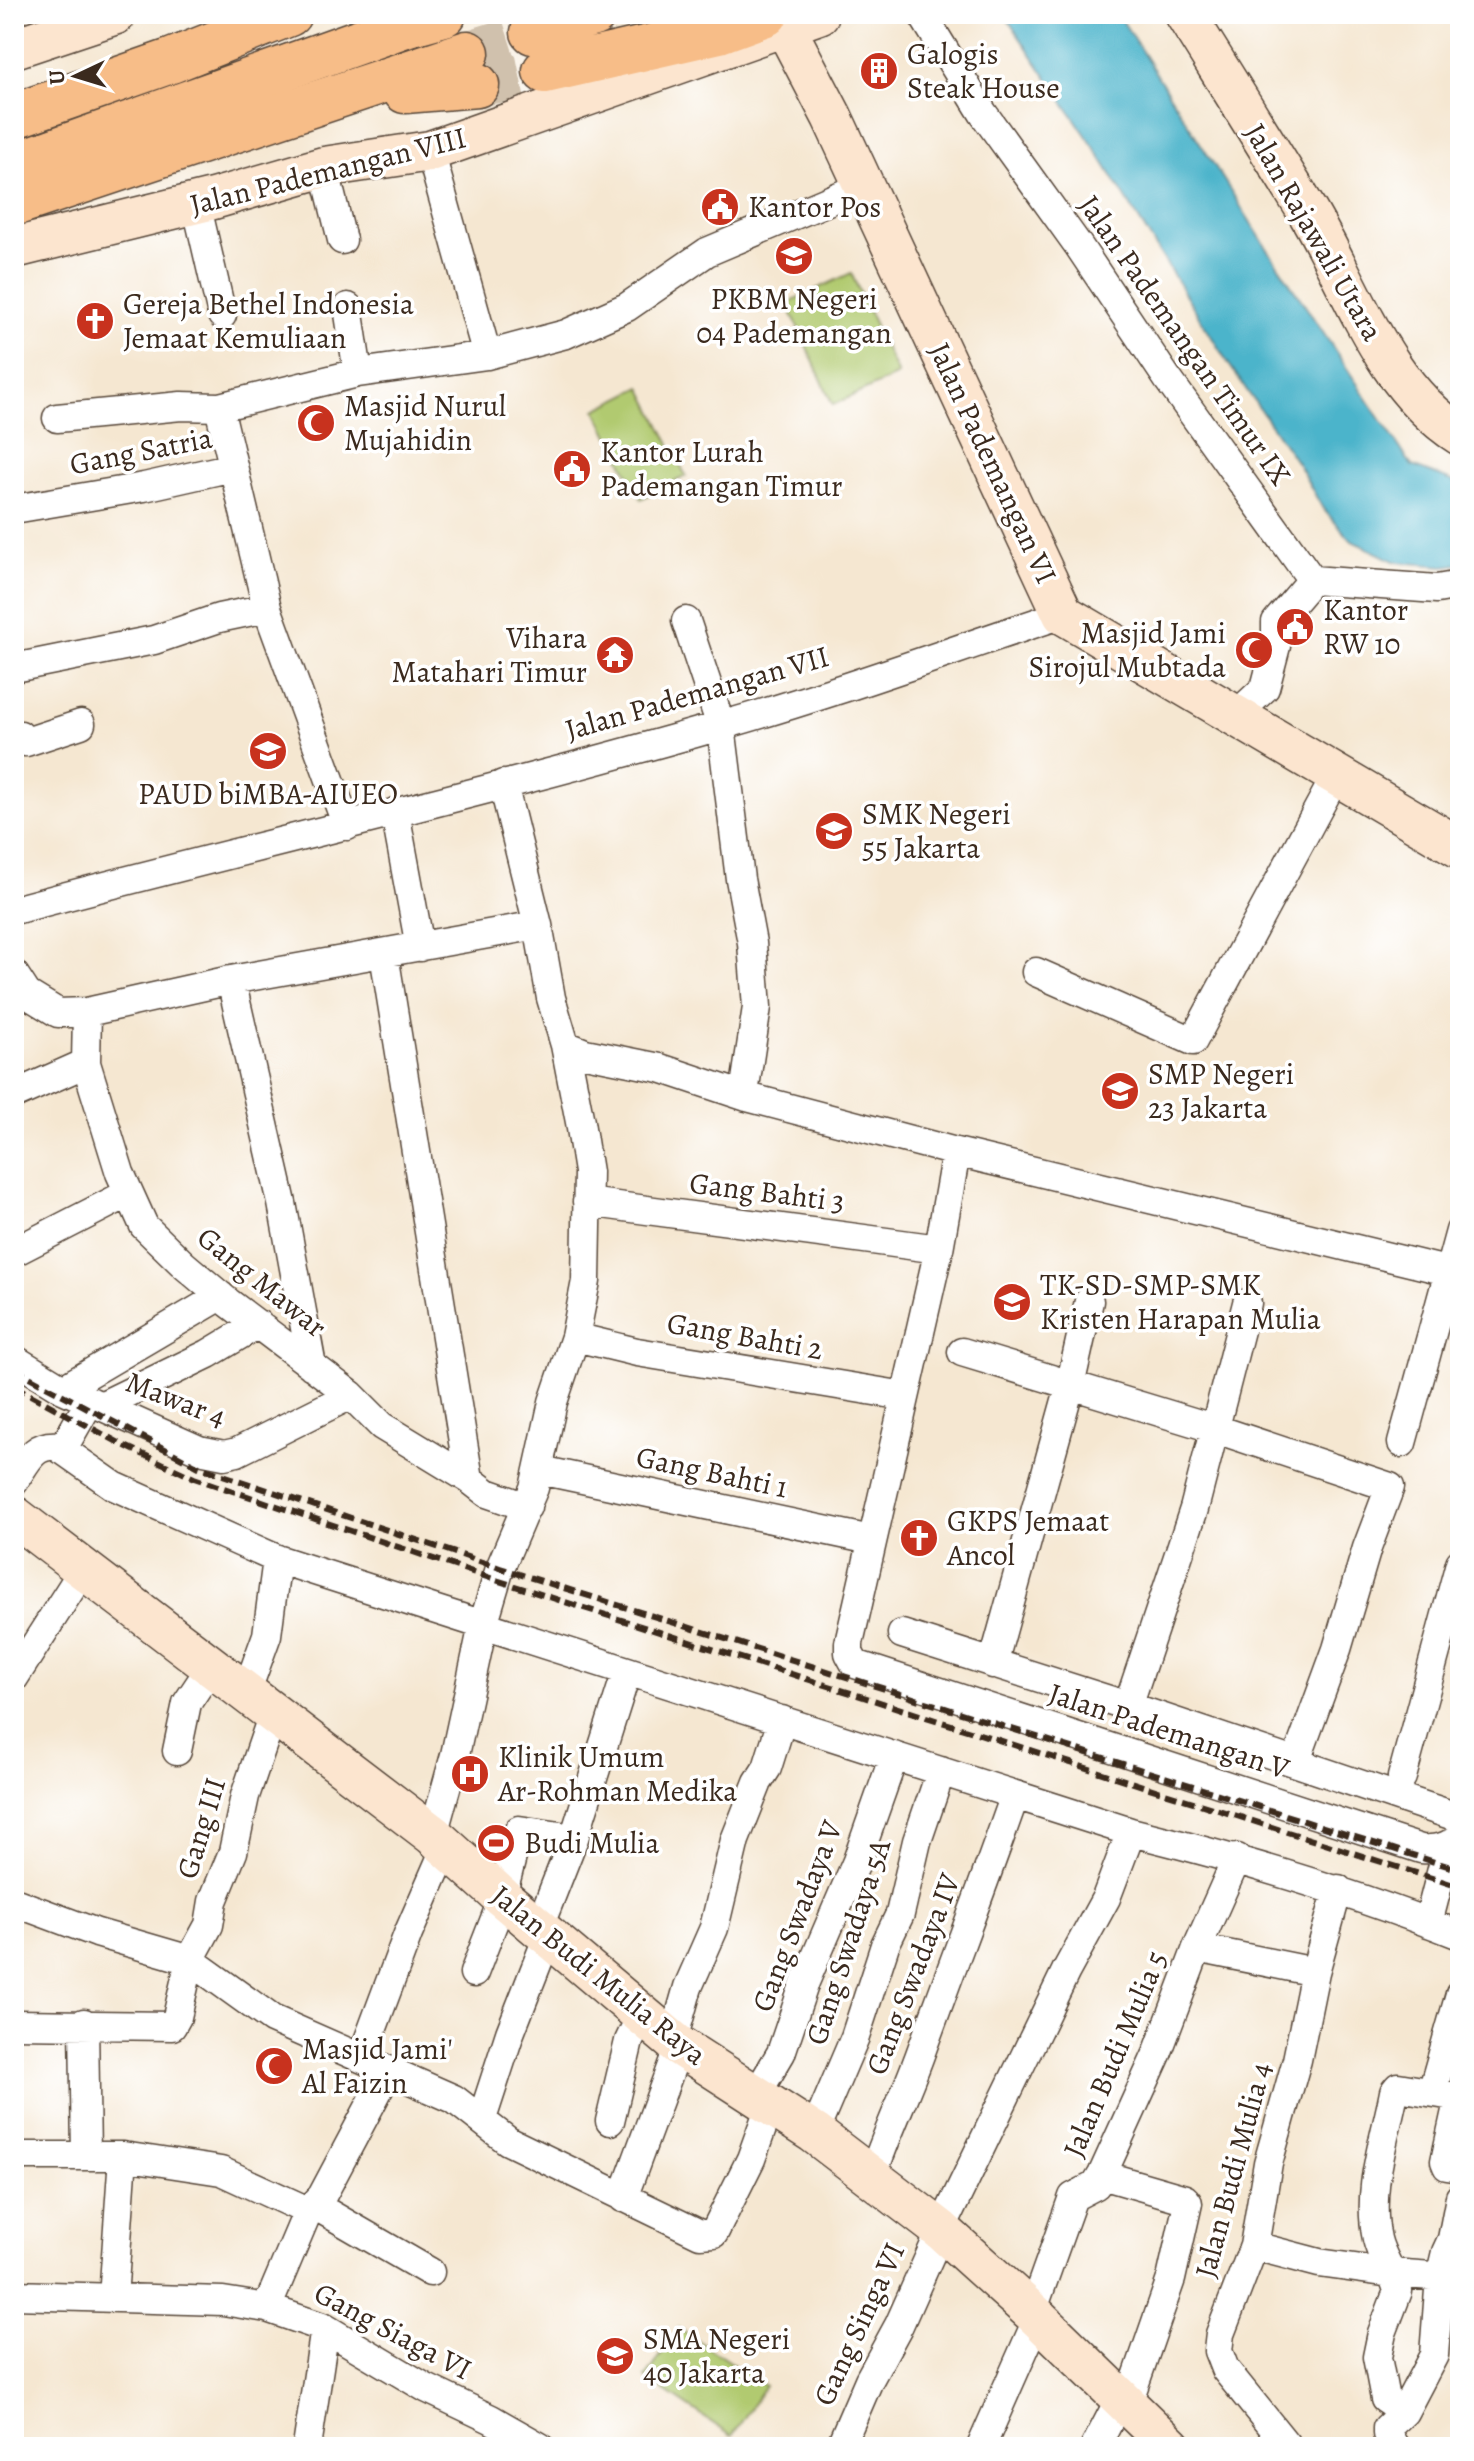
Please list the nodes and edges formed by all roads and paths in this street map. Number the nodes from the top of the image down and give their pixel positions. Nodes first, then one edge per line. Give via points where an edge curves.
1 (289, 14) edge
2 (444, 14) tunnel mouth
3 (594, 14) edge
4 (922, 14) edge
5 (1185, 14) edge
6 (97, 17) edge
7 (790, 18) edge
8 (14, 48) edge
9 (472, 69) tunnel mouth
10 (14, 116) edge
11 (430, 151) junction
12 (14, 165) edge
13 (324, 167) junction
14 (863, 186) junction
15 (196, 203) junction
16 (14, 204) edge
17 (342, 240) dead end
18 (14, 248) edge
19 (348, 307) dead end
20 (222, 315) dead end
21 (487, 355) junction
22 (358, 373) junction
23 (219, 407) junction
24 (57, 418) dead end
25 (1460, 435) edge
26 (233, 467) junction
27 (14, 509) edge
28 (1312, 580) junction
29 (1460, 585) edge
30 (267, 608) junction
31 (1063, 614) junction
32 (686, 621) dead end
33 (14, 668) edge
34 (1236, 715) junction
35 (81, 724) dead end
36 (721, 726) junction
37 (14, 736) edge
38 (1337, 774) junction
39 (503, 784) junction
40 (395, 812) junction
41 (347, 826) junction
42 (1458, 842) edge
43 (14, 910) edge
44 (535, 914) junction
45 (419, 939) junction
46 (384, 954) junction
47 (1036, 972) dead end
48 (14, 974) edge
49 (231, 980) junction
50 (87, 1012) junction
51 (573, 1048) junction
52 (86, 1063) junction
53 (14, 1095) edge
54 (747, 1097) junction
55 (955, 1159) junction
56 (129, 1193) junction
57 (587, 1202) junction
58 (1460, 1231) edge
59 (939, 1249) junction
60 (14, 1252) edge
61 (1447, 1271) junction
62 (221, 1296) junction
63 (1089, 1301) dead end
64 (1247, 1303) dead end
65 (258, 1324) junction
66 (575, 1337) junction
67 (962, 1352) dead end
68 (14, 1359) edge
69 (312, 1366) junction
70 (1070, 1386) junction
71 (63, 1389) junction
72 (351, 1395) junction
73 (905, 1396) junction
74 (95, 1403) junction
75 (1216, 1429) junction
76 (1402, 1443) dead end
77 (62, 1450) junction
78 (540, 1470) junction
79 (469, 1479) junction
80 (14, 1481) edge
81 (527, 1507) junction
82 (14, 1516) edge
83 (871, 1540) junction
84 (277, 1559) junction
85 (1460, 1563) edge
86 (83, 1570) junction
87 (483, 1625) junction
88 (902, 1634) dead end
89 (993, 1664) junction
90 (211, 1667) junction
91 (627, 1671) junction
92 (14, 1678) edge
93 (260, 1704) junction
94 (1128, 1706) junction
95 (782, 1720) junction
96 (177, 1751) dead end
97 (894, 1756) junction
98 (1296, 1761) junction
99 (941, 1771) junction
100 (1402, 1777) dead end
101 (1015, 1795) junction
102 (1460, 1818) edge
103 (1131, 1832) junction
104 (574, 1838) junction
105 (440, 1841) junction
106 (1454, 1842) edge
107 (1237, 1858) junction
108 (1338, 1889) junction
109 (502, 1897) junction
110 (14, 1902) edge
111 (1428, 1923) junction
112 (544, 1931) junction
113 (1460, 1935) edge
114 (1197, 1948) junction
115 (190, 1960) junction
116 (1315, 1972) junction
117 (474, 1973) dead end
118 (1460, 1994) edge
119 (642, 2014) junction
120 (84, 2023) junction
121 (14, 2024) edge
122 (676, 2043) junction
123 (362, 2057) junction
124 (389, 2070) junction
125 (1432, 2092) junction
126 (763, 2102) junction
127 (482, 2119) junction
128 (610, 2121) dead end
129 (814, 2133) junction
130 (14, 2156) edge
131 (86, 2156) junction
132 (123, 2156) junction
133 (1460, 2168) edge
134 (1102, 2175) junction
135 (872, 2177) junction
136 (1460, 2197) edge
137 (623, 2198) junction
138 (311, 2208) junction
139 (941, 2230) junction
140 (1254, 2246) junction
141 (430, 2272) dead end
142 (1391, 2273) junction
143 (1450, 2277) edge
144 (14, 2295) edge
145 (113, 2298) junction
146 (267, 2308) junction
147 (1035, 2315) junction
148 (325, 2328) junction
149 (1124, 2400) junction
150 (1404, 2412) junction
151 (307, 2447) edge
152 (540, 2447) edge
153 (840, 2447) edge
154 (981, 2447) edge
155 (1095, 2447) edge
156 (1171, 2447) edge
157 (1288, 2447) edge
158 (1395, 2447) edge

1 - 10 main road
2 - 12 main road
3 - 7 main road via 539,52
4 - 28 street, Jalan Pademangan Timur IX via 983,113
5 - 25 street, Jalan Rajawali Utara via 1309,214 1381,349 1411,394
6 - 8 street
7 - 11 street, Jalan Pademangan VIII
7 - 14 street, Jalan Pademangan VI
9 - 16 main road via 335,97
11 - 13 street, Jalan Pademangan VIII
11 - 21 street
13 - 15 street, Jalan Pademangan VIII
13 - 17 street
14 - 21 street via 707,252 627,307 566,334
14 - 31 street, Jalan Pademangan VI
15 - 18 street, Jalan Pademangan VIII
15 - 20 street
19 - 22 street
21 - 22 street
22 - 23 street
23 - 24 street
23 - 26 street
26 - 27 street, Gang Satria
26 - 30 street
28 - 29 street via 1437,589
28 - 34 street via 1276,622 1265,688
30 - 33 street via 154,640
30 - 41 street
31 - 34 street, Jalan Pademangan VI
31 - 36 street, Jalan Pademangan VII
32 - 36 street
34 - 38 street, Jalan Pademangan VI
35 - 37 street via 26,742
36 - 39 street, Jalan Pademangan VII
36 - 54 street via 757,1007
38 - 42 street, Jalan Pademangan VI
38 - 47 street via 1193,1041
39 - 40 street, Jalan Pademangan VII
39 - 44 street
40 - 41 street, Jalan Pademangan VII
40 - 45 street
41 - 43 street, Jalan Pademangan VII
44 - 45 street
44 - 51 street via 551,998
45 - 46 street
46 - 49 street
46 - 79 street
48 - 50 street via 27,994 58,1013
49 - 50 street
49 - 69 street via 282,1203
50 - 52 street, Gang Mawar
51 - 54 street via 660,1068
51 - 57 street
52 - 53 street
52 - 56 street, Gang Mawar
54 - 55 street
55 - 59 street
55 - 61 street
56 - 60 street
56 - 62 street, Gang Mawar via 144,1226
57 - 59 street, Gang Bahti 3
57 - 66 street via 586,1281
58 - 61 street
59 - 73 street
61 - 76 street
62 - 65 street, Gang Mawar
62 - 71 street
63 - 70 street
64 - 75 street
65 - 69 street, Gang Mawar
65 - 74 street via 208,1354
66 - 73 street, Gang Bahti 2
66 - 78 street via 553,1402
67 - 70 street
68 - 71 street, Mawar 4
69 - 72 street, Gang Mawar
70 - 75 street
70 - 89 street
71 - 74 street, Mawar 4
72 - 74 street, Mawar 4 via 224,1455 207,1454
72 - 79 street, Gang Mawar via 382,1426
73 - 83 street
74 - 77 street
75 - 94 street
75 - 98 street via 1390,1487
77 - 80 street via 37,1448
77 - 84 street via 114,1486
78 - 81 street
78 - 83 street, Gang Bahti 1
79 - 81 street, Gang Mawar via 487,1493
81 - 87 street
82 - 86 street, Jalan Budi Mulia Raya
83 - 106 street, Jalan Pademangan V via 849,1643 855,1664 1421,1849
84 - 87 street
84 - 93 street, Gang III
85 - 100 street
86 - 90 street, Jalan Budi Mulia Raya
86 - 92 street
87 - 91 street
87 - 105 street
88 - 89 street
89 - 94 street
90 - 93 street, Jalan Budi Mulia Raya
90 - 96 street via 187,1703
91 - 95 street
91 - 104 street
93 - 105 street, Jalan Budi Mulia Raya
93 - 115 street, Gang III via 233,1852 209,1925
94 - 98 street
95 - 97 street
95 - 122 street via 735,1840 714,1928 688,1987
97 - 99 street
97 - 126 street, Gang Swadaya V
98 - 102 street
99 - 101 street
99 - 129 street, Gang Swadaya 5A via 900,1914
101 - 103 street
101 - 135 street, Gang Swadaya IV
103 - 107 street
103 - 139 street, Gang Singa VI via 1106,1898
104 - 109 street via 519,1830
104 - 112 street
105 - 109 street, Jalan Budi Mulia Raya
105 - 123 street
106 - 111 street
107 - 108 street
107 - 114 street, Jalan Budi Mulia 5
108 - 111 street
108 - 116 street, Jalan Budi Mulia 4
109 - 112 street, Jalan Budi Mulia Raya
109 - 117 street
110 - 115 street
111 - 113 street
112 - 119 street, Jalan Budi Mulia Raya
112 - 127 street
114 - 116 street
114 - 134 street, Jalan Budi Mulia 5 via 1157,2054
115 - 120 street, Gang III via 172,2026
115 - 123 street via 272,2019
116 - 140 street, Jalan Budi Mulia 4 via 1268,2163
118 - 125 street
119 - 122 street, Jalan Budi Mulia Raya
119 - 128 street via 629,2041
120 - 121 street
120 - 131 street
122 - 126 street, Jalan Budi Mulia Raya
122 - 137 street
123 - 124 street
124 - 127 street via 454,2099
124 - 138 street
125 - 133 street via 1459,2097 1445,2161
125 - 142 street via 1403,2086 1394,2092 1374,2194 1377,2239
126 - 129 street, Jalan Budi Mulia Raya
126 - 137 street, Gang Swadaya V via 751,2159 714,2233 700,2234
127 - 137 street via 508,2141
129 - 135 street, Jalan Budi Mulia Raya
130 - 131 street
131 - 132 street
132 - 138 street via 221,2171
132 - 145 street
134 - 147 street, Jalan Budi Mulia 5 via 1093,2187 1073,2197
134 - 149 street via 1188,2203 1171,2279
135 - 139 street, Jalan Budi Mulia Raya
136 - 143 street via 1446,2252
138 - 141 street
138 - 146 street
139 - 147 street, Jalan Budi Mulia Raya
139 - 153 street, Gang Singa VI
140 - 142 street via 1319,2263
140 - 157 street, Jalan Budi Mulia 4 via 1218,2351 1225,2369
142 - 143 street
142 - 150 street via 1398,2291 1377,2362 1385,2399
143 - 150 street via 1434,2355
144 - 145 street, Gang Siaga VI
145 - 146 street, Gang Siaga VI via 223,2301
146 - 148 street, Gang Siaga VI
147 - 149 street, Jalan Budi Mulia Raya
147 - 154 street, Jalan Budi Mulia 5
148 - 151 street
148 - 152 street, Gang Siaga VI
149 - 155 street
149 - 156 street, Jalan Budi Mulia Raya
150 - 158 street via 1387,2428

